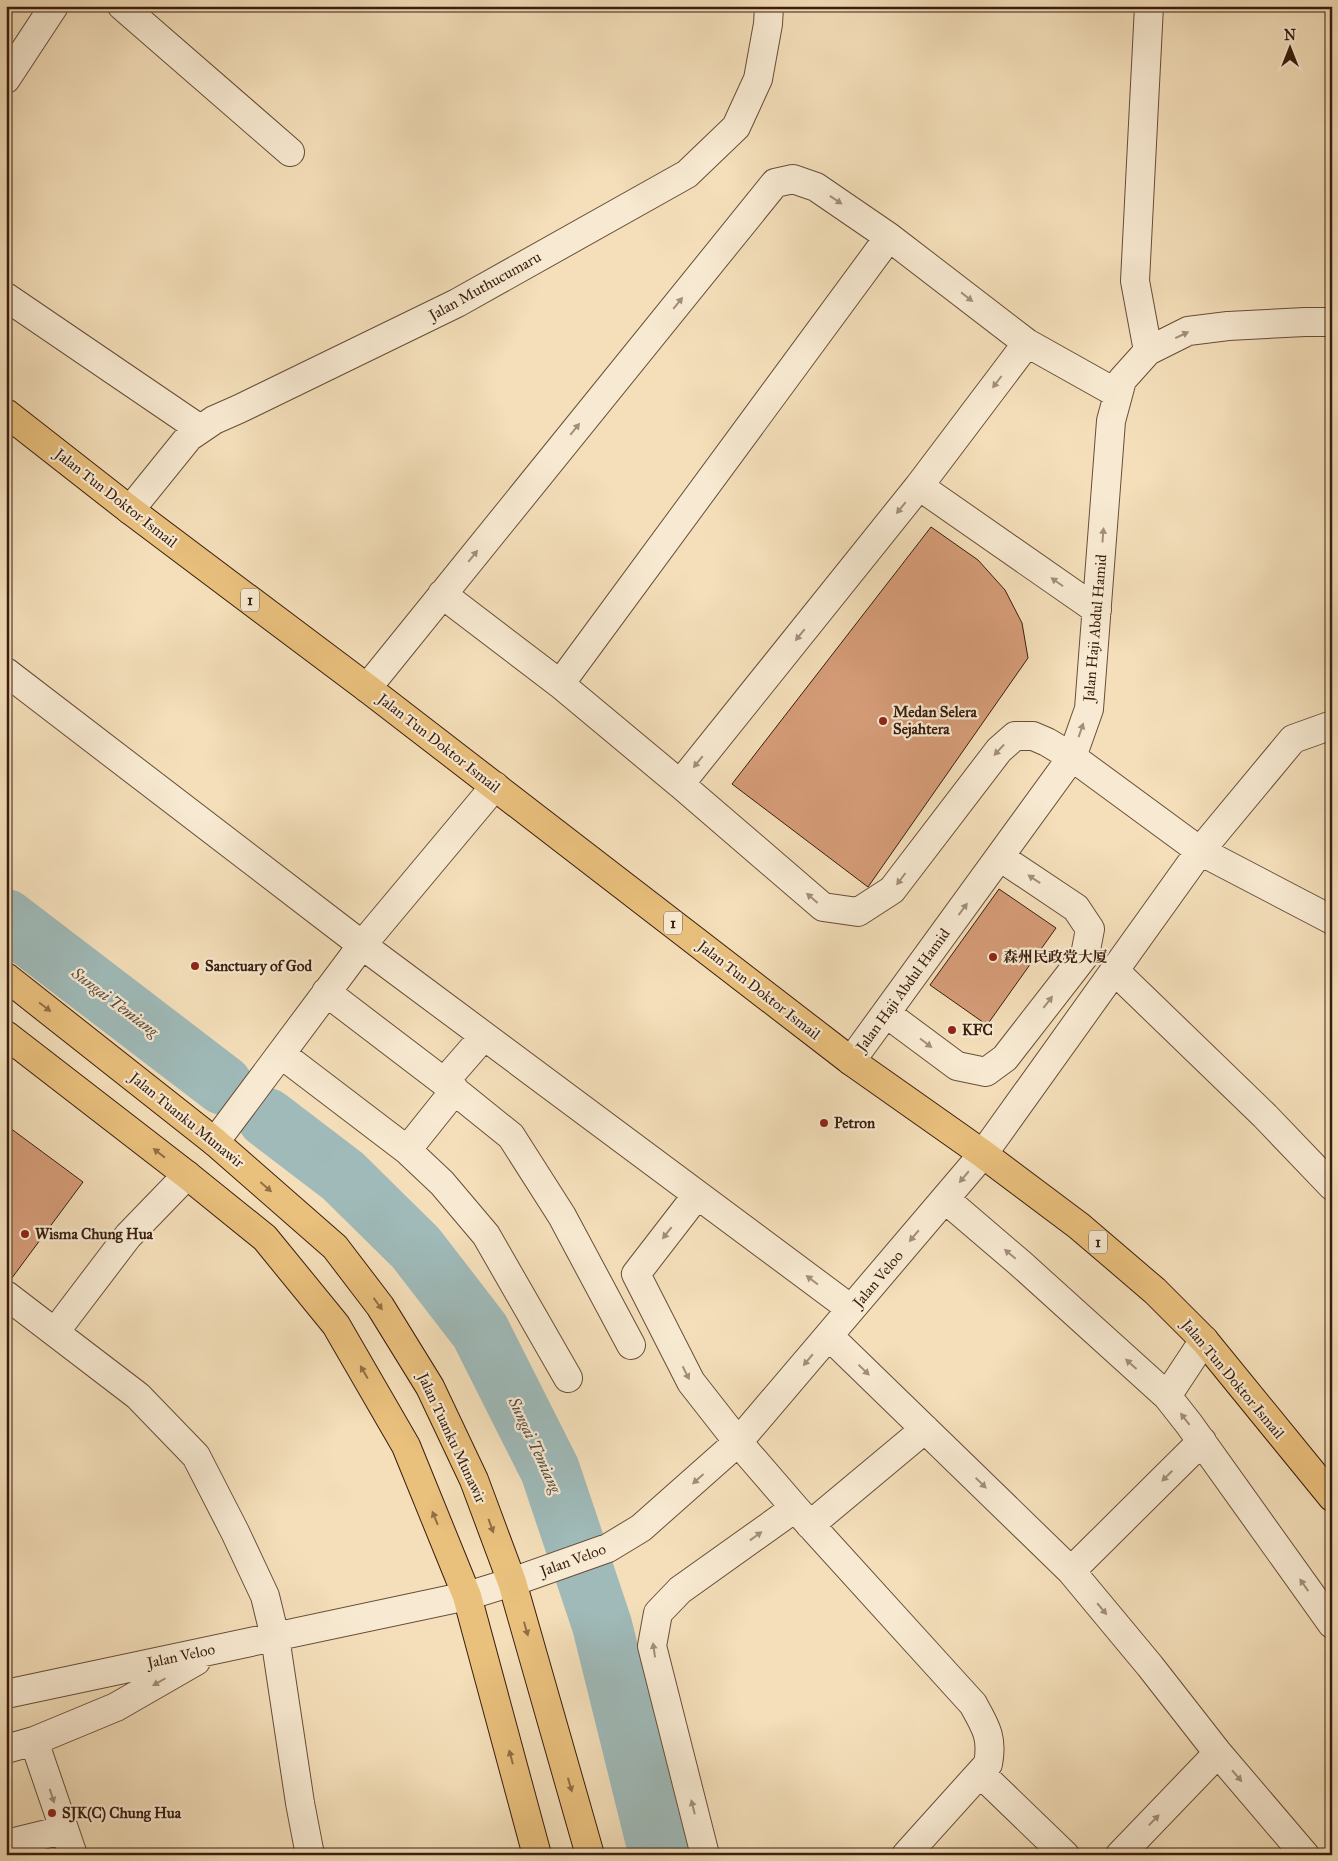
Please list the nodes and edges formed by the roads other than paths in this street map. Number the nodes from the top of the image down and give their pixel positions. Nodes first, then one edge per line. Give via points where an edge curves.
1 (54, 6) edge
2 (122, 6) edge
3 (769, 6) edge
4 (1149, 6) edge
5 (6, 79) edge
6 (290, 152) dead end
7 (889, 236) junction
8 (6, 297) edge
9 (1332, 322) edge
10 (1027, 343) junction
11 (1148, 351) junction
12 (1118, 394) junction
13 (6, 413) edge
14 (200, 429) junction
15 (919, 486) junction
16 (130, 510) junction
17 (442, 594) junction
18 (1097, 610) junction
19 (6, 672) edge
20 (560, 684) junction
21 (367, 688) junction
22 (1332, 725) edge
23 (1072, 757) junction
24 (680, 784) junction
25 (495, 786) junction
26 (1200, 851) junction
27 (1000, 857) junction
28 (1332, 920) edge
29 (362, 945) junction
30 (1114, 971) junction
31 (6, 977) edge
32 (326, 992) junction
33 (887, 1014) junction
34 (6, 1035) edge
35 (484, 1036) junction
36 (281, 1054) junction
37 (852, 1061) junction
38 (450, 1086) junction
39 (215, 1142) junction
40 (407, 1150) junction
41 (983, 1154) junction
42 (188, 1175) junction
43 (1332, 1186) edge
44 (697, 1195) junction
45 (945, 1199) junction
46 (6, 1295) edge
47 (852, 1309) junction
48 (55, 1332) junction
49 (829, 1336) junction
50 (1204, 1340) junction
51 (631, 1345) dead end
52 (568, 1378) dead end
53 (1167, 1396) junction
54 (925, 1429) junction
55 (1202, 1441) junction
56 (738, 1442) junction
57 (1332, 1497) edge
58 (802, 1516) junction
59 (1071, 1571) junction
60 (512, 1582) junction
61 (466, 1596) junction
62 (1332, 1624) edge
63 (275, 1637) junction
64 (217, 1649) junction
65 (6, 1694) edge
66 (34, 1741) junction
67 (6, 1749) edge
68 (1218, 1753) junction
69 (980, 1773) junction
70 (68, 1842) edge
71 (6, 1844) edge
72 (310, 1855) edge
73 (537, 1855) edge
74 (590, 1855) edge
75 (705, 1855) edge
76 (906, 1855) edge
77 (1065, 1855) edge
78 (1120, 1855) edge
79 (1306, 1855) edge

1 - 5 street
2 - 6 street
3 - 14 street, Jalan Muthucumaru via 758,79 736,127 687,174 457,303
4 - 11 street via 1135,281
7 -> 10 street
17 -> 7 street via 775,183 793,180 816,187
7 - 20 street
8 - 14 street
11 -> 9 street, Jalan Haji Abdul Hamid via 1188,331
10 - 12 street
10 -> 15 street
11 - 12 street, Jalan Haji Abdul Hamid via 1122,380
18 -> 12 street, Jalan Haji Abdul Hamid via 1111,421
13 - 16 main road, Jalan Tun Doktor Ismail / 1
14 - 16 street, Jalan Muthucumaru via 189,437
18 -> 15 street
15 -> 24 street
16 - 21 main road, Jalan Tun Doktor Ismail / 1
17 - 20 street
17 - 21 street
23 -> 18 street, Jalan Haji Abdul Hamid via 1089,709
19 - 29 street
20 - 24 street
21 - 25 main road, Jalan Tun Doktor Ismail / 1
22 - 26 street, Jalan Veloo via 1293,739
23 -> 24 street via 1034,736 1015,736 999,750 892,890 858,912 823,907
23 - 26 street
23 - 27 street, Jalan Haji Abdul Hamid
25 - 29 street
25 - 37 main road, Jalan Tun Doktor Ismail / 1
26 - 28 street
26 - 30 street, Jalan Veloo
33 -> 27 street, Jalan Haji Abdul Hamid
33 -> 27 street via 957,1066 986,1072 1005,1058 1085,955 1090,929 1076,908
29 - 32 street
29 - 35 street
30 - 41 street, Jalan Veloo
30 - 43 street via 1265,1116
31 -> 39 main road, Jalan Tuanku Munawir
32 - 36 street
32 - 38 street
33 - 37 street, Jalan Haji Abdul Hamid
42 -> 34 main road
35 - 38 street
35 - 44 street
36 - 39 street
36 - 40 street
37 - 41 main road, Jalan Tun Doktor Ismail / 1
38 - 40 street
38 - 51 street via 511,1136 562,1216
39 -> 60 main road, Jalan Tuanku Munawir via 335,1247 380,1306 430,1386 474,1480
40 - 52 street via 442,1182 486,1235
41 -> 45 street, Jalan Veloo
41 - 50 main road, Jalan Tun Doktor Ismail / 1 via 1079,1226 1155,1291
42 - 48 street via 128,1236
61 -> 42 main road via 406,1446 336,1325 265,1238
47 -> 44 street
44 -> 56 street via 636,1274 691,1382
45 -> 47 street, Jalan Veloo
53 -> 45 street
46 - 48 street
47 - 49 street, Jalan Veloo
48 - 63 street via 138,1396 196,1456 265,1596
49 -> 54 street
49 -> 56 street, Jalan Veloo
50 - 53 street
50 - 57 main road, Jalan Tun Doktor Ismail / 1
55 -> 53 street
54 - 58 street
54 -> 59 street
55 -> 59 street
62 -> 55 street
56 - 58 street
56 -> 60 street, Jalan Veloo via 641,1528 608,1548
58 - 69 street via 973,1704 984,1723 991,1747 988,1764
75 -> 58 street via 652,1646 658,1612 680,1590
59 -> 68 street
60 - 61 street, Jalan Veloo
60 -> 74 main road, Jalan Tuanku Munawir
61 - 63 street, Jalan Veloo
73 -> 61 main road
63 - 64 street, Jalan Veloo
63 - 72 street
64 - 65 street, Jalan Veloo
64 -> 66 street via 116,1707
66 - 67 street
66 -> 70 street
78 -> 68 street
68 -> 79 street
69 - 76 street
69 - 77 street
70 - 71 street

